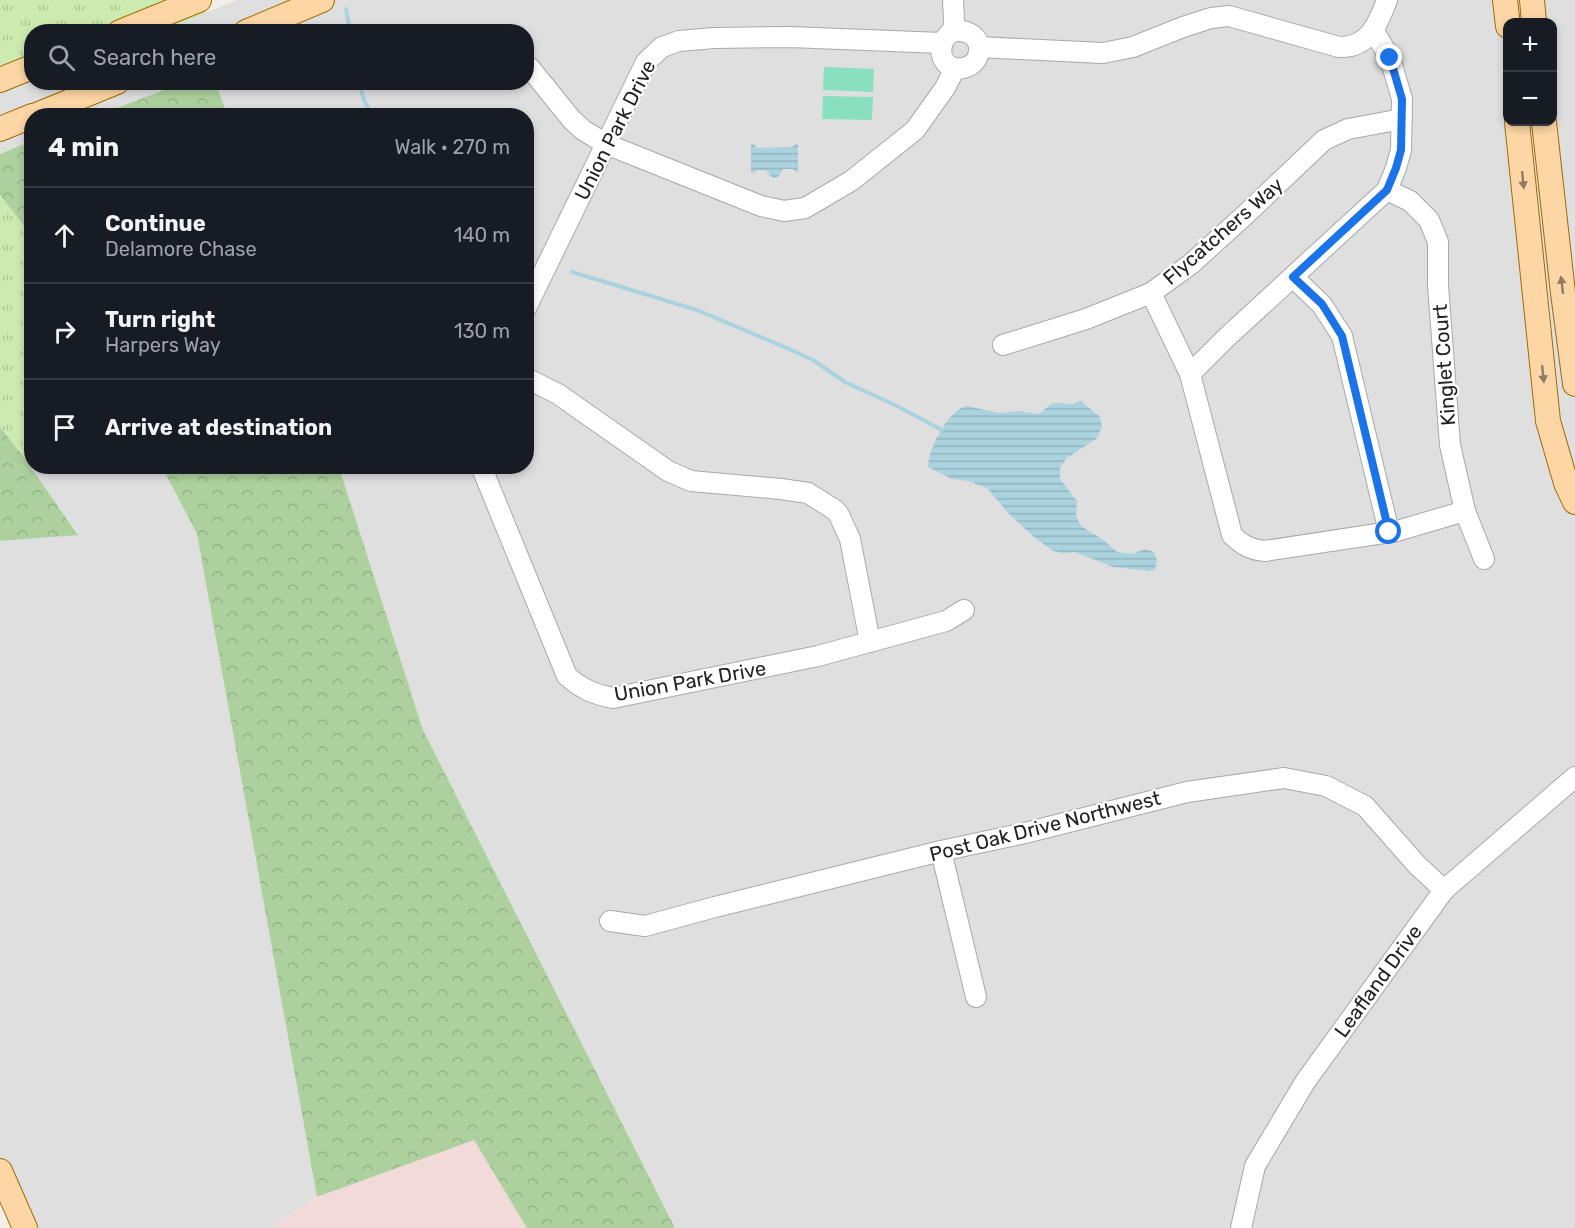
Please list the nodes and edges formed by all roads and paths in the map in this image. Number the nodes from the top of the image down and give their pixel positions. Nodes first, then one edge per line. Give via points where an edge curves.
1 (199, 0) edge
2 (322, 0) edge
3 (953, 0) edge
4 (965, 0) edge
5 (1388, 0) edge
6 (1505, 0) edge
7 (1532, 0) edge
8 (1507, 18) edge
9 (1534, 18) edge
10 (140, 24) edge
11 (265, 24) edge
12 (1374, 30) junction
13 (960, 39) junction
14 (955, 68) junction
15 (24, 70) edge
16 (534, 73) edge
17 (0, 80) edge
18 (97, 90) edge
19 (53, 108) edge
20 (1402, 119) junction
21 (24, 120) edge
22 (1517, 126) edge
23 (1544, 126) edge
24 (0, 129) edge
25 (606, 144) junction
26 (1387, 190) junction
27 (1293, 277) junction
28 (534, 292) edge
29 (1151, 293) junction
30 (1003, 345) dead end
31 (1190, 374) junction
32 (534, 382) edge
33 (1575, 384) edge
34 (484, 474) edge
35 (1575, 502) edge
36 (1465, 511) junction
37 (1389, 532) junction
38 (1484, 559) dead end
39 (964, 610) dead end
40 (870, 642) junction
41 (1575, 777) edge
42 (941, 851) junction
43 (1444, 890) junction
44 (610, 921) dead end
45 (976, 997) dead end
46 (0, 1171) edge
47 (25, 1228) edge
48 (1241, 1228) edge

1 - 10 main road
2 - 11 main road
3 - 13 street
4 - 13 street
5 - 12 street, Union Park Drive
6 - 8 main road
7 - 9 main road
12 - 13 street, Union Park Drive via 1352,48 1339,47 1229,15 1183,27 1133,48 1103,53
12 - 20 street via 1390,58 1402,99
13 - 14 street via 941,50 942,57
13 - 14 street via 978,56 968,68
13 - 25 street, Union Park Drive via 790,37 680,41 662,47 646,62
14 - 25 street via 915,130 851,182 805,208 784,211 761,206
15 - 17 main road
16 - 25 street via 572,120
18 - 19 main road
20 - 26 street via 1401,150
20 - 29 street, Flycatchers Way via 1348,129 1324,140 1191,264
21 - 24 main road
22 -> 35 main road via 1548,421
33 -> 23 main road
25 - 28 street, Union Park Drive
26 - 27 street
26 - 36 street, Kinglet Court via 1410,201 1429,220 1438,243 1450,446
27 - 31 street
27 - 37 street via 1322,304 1342,336
29 - 30 street, Flycatchers Way
29 - 31 street
31 - 37 street via 1232,535 1241,544 1265,551
32 - 40 street via 558,394 668,471 691,482 808,493 835,510 849,539
34 - 40 street, Union Park Drive via 567,676 582,688 613,698
36 - 37 street
36 - 38 street, Kinglet Court
39 - 40 street, Union Park Drive via 946,621
41 - 43 street, Leafland Drive
42 - 43 street, Post Oak Drive Northwest via 1187,792 1284,778 1326,786 1365,806
42 - 44 street, Post Oak Drive Northwest via 645,926
42 - 45 street
43 - 48 street, Leafland Drive via 1294,1101 1255,1166
46 - 47 main road

